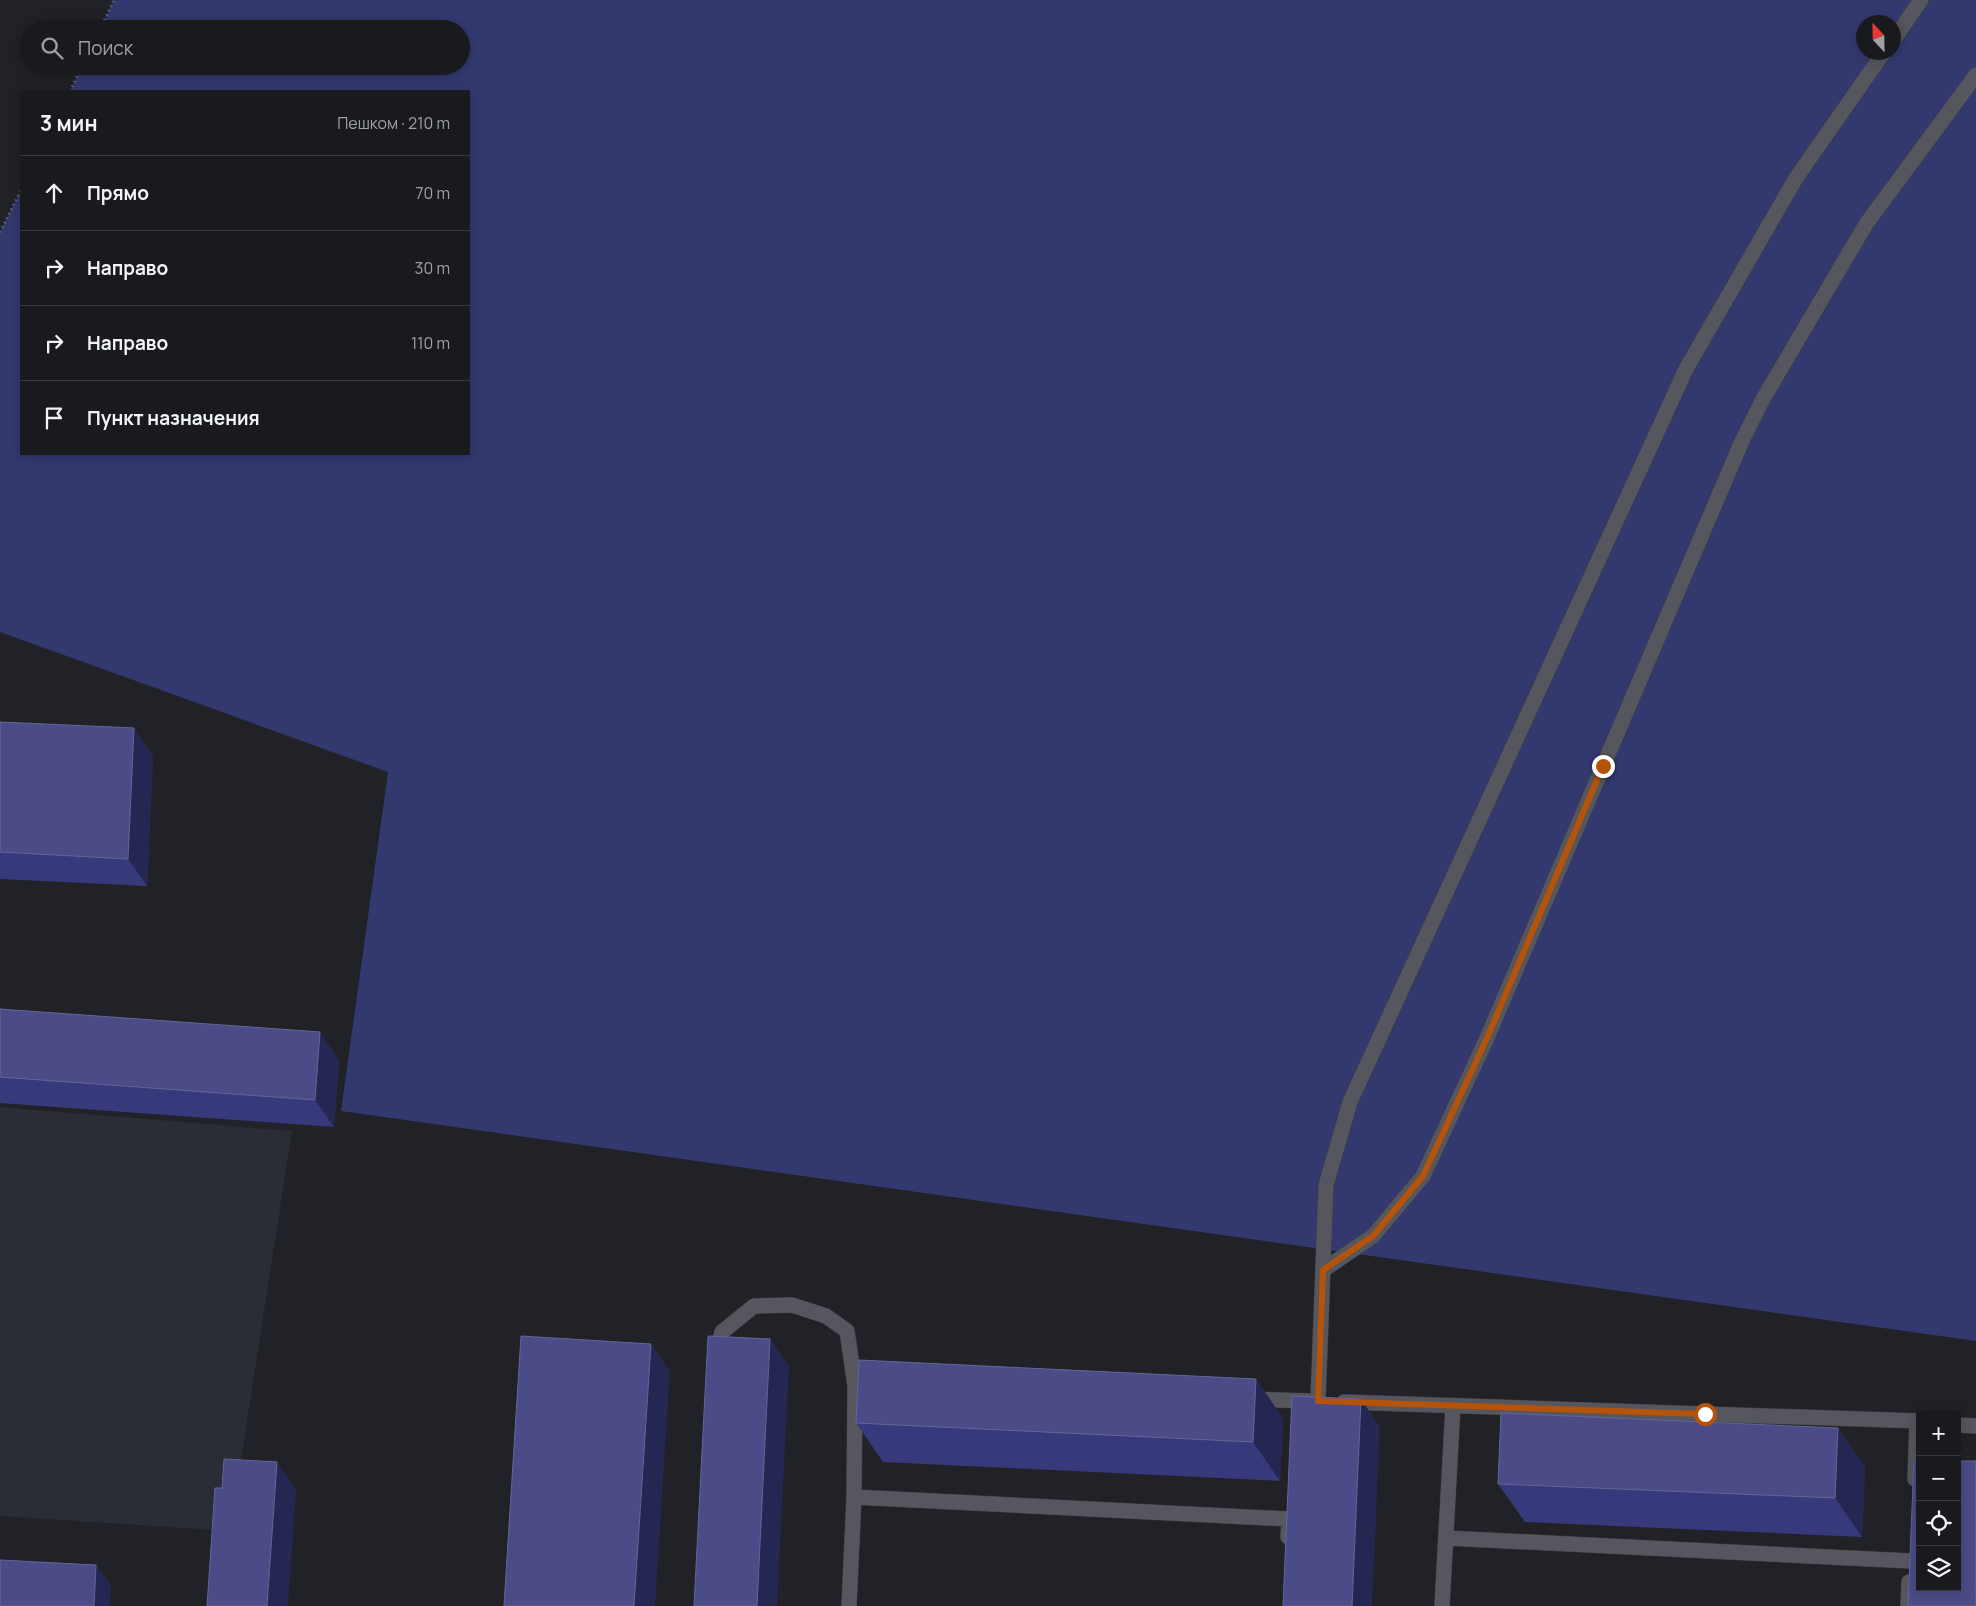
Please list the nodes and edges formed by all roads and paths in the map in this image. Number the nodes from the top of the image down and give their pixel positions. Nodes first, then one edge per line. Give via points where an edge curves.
1 (114, 0) edge
2 (1920, 0) edge
3 (104, 20) edge
4 (1901, 28) edge
5 (1878, 60) edge
6 (78, 75) edge
7 (1976, 75) edge
8 (70, 90) edge
9 (20, 192) edge
10 (0, 232) edge
11 (1323, 1270) junction
12 (713, 1366) edge
13 (1239, 1398) edge
14 (1318, 1401) junction
15 (1453, 1406) junction
16 (1916, 1421) edge
17 (1961, 1424) edge
18 (1976, 1426) edge
19 (1917, 1456) edge
20 (1914, 1496) edge
21 (854, 1497) junction
22 (1446, 1538) junction
23 (1912, 1543) edge
24 (1288, 1548) edge
25 (1910, 1561) junction
26 (849, 1606) edge
27 (1442, 1606) edge
28 (1908, 1606) edge

1 - 3 path
2 - 4 lane
5 - 11 lane via 1796,178 1686,369 1350,1102 1326,1185
6 - 8 path
7 - 11 lane via 1866,224 1763,399 1738,450 1487,1038 1423,1176 1373,1236
9 - 10 path
11 - 14 lane
12 - 21 lane via 722,1332 754,1306 792,1305 826,1316 847,1331 860,1386
13 - 14 lane
14 - 15 lane
15 - 16 lane
15 - 22 lane
17 - 18 lane
19 - 20 lane
21 - 24 lane via 1289,1519
21 - 26 lane
22 - 25 lane
22 - 27 lane
23 - 25 lane
25 - 28 lane

